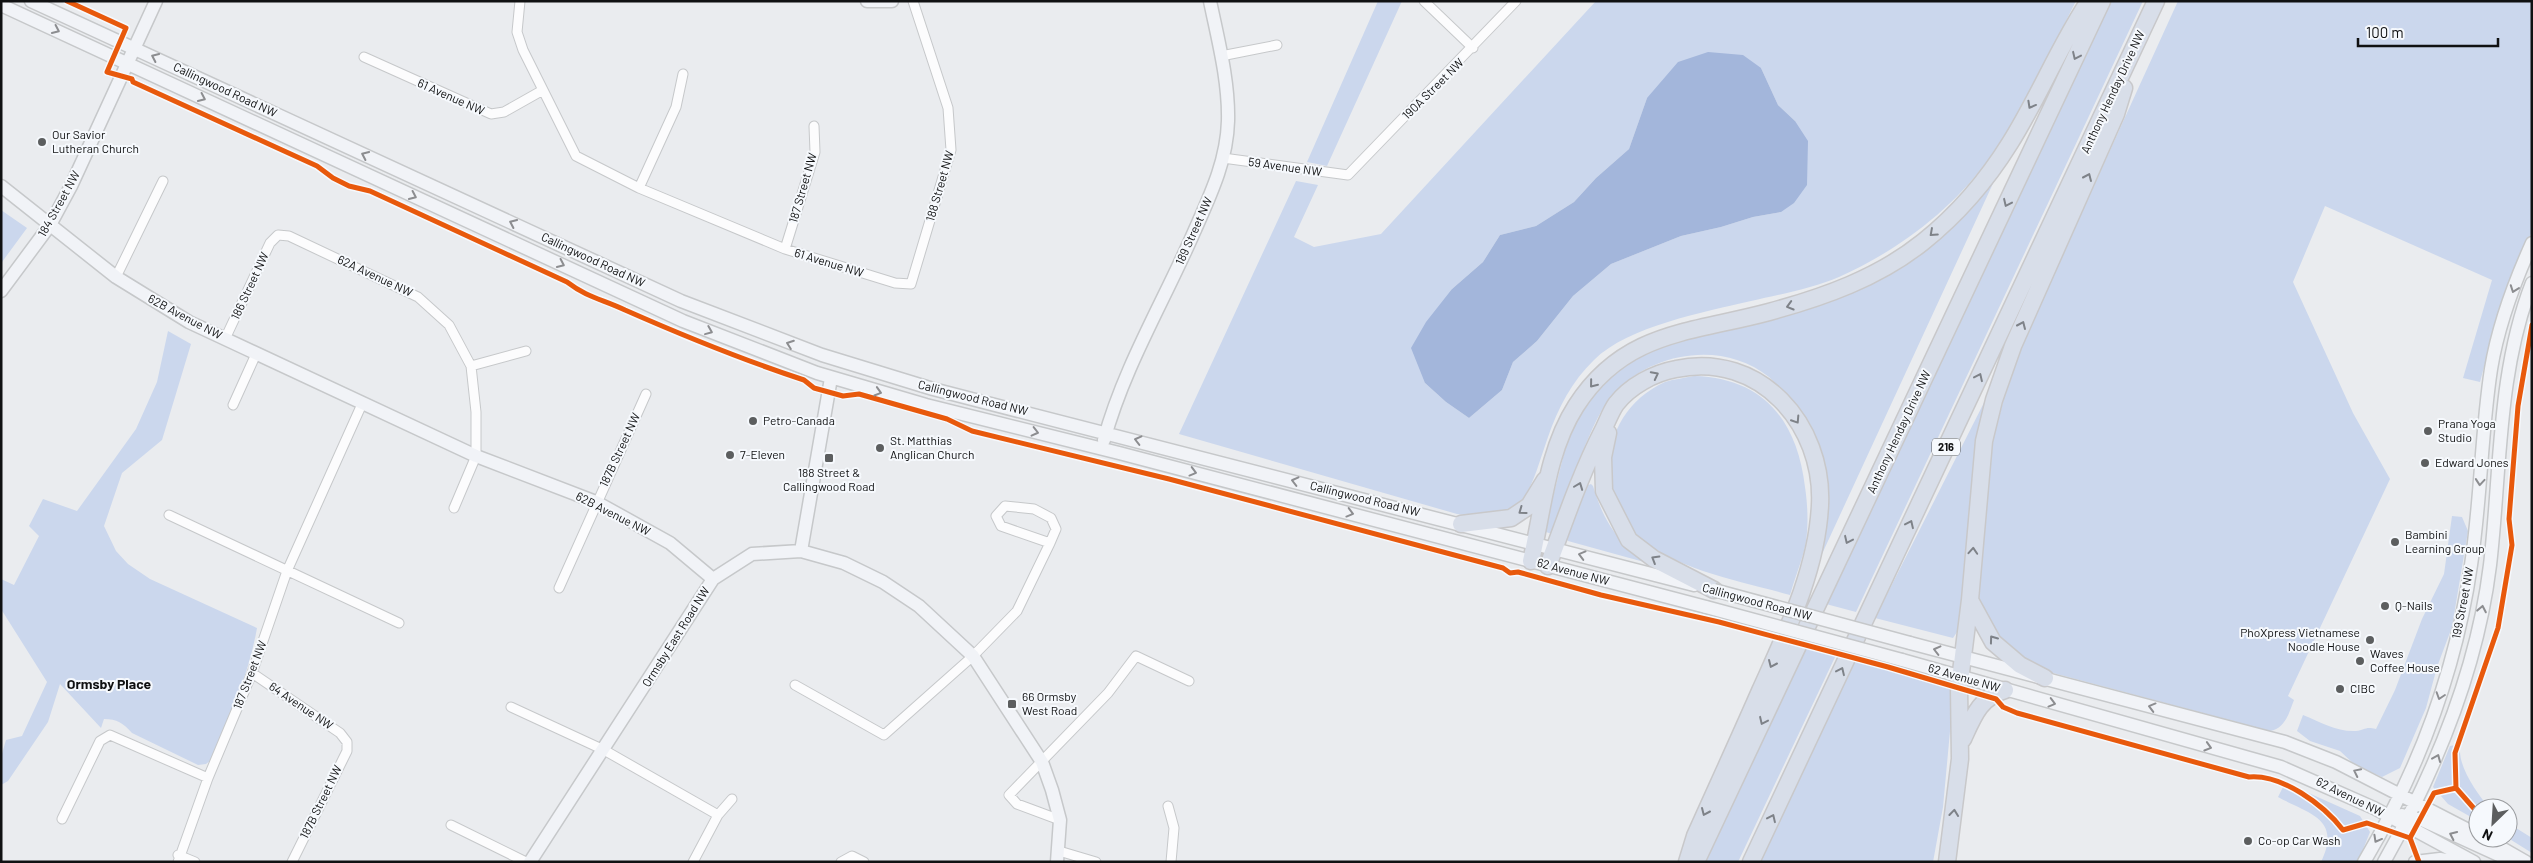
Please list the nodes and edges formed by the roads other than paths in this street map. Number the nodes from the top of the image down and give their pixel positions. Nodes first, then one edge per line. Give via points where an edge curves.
1 (31, 1) edge
2 (156, 1) edge
3 (520, 1) edge
4 (867, 1) edge
5 (892, 1) edge
6 (913, 1) edge
7 (1210, 1) edge
8 (1424, 1) edge
9 (1516, 1) edge
10 (2089, 1) edge
11 (2102, 1) edge
12 (2156, 1) edge
13 (1, 5) edge
14 (2141, 33) junction
15 (1277, 45) dead end
16 (134, 48) junction
17 (1473, 48) junction
18 (1221, 56) junction
19 (364, 57) dead end
20 (126, 63) junction
21 (682, 74) dead end
22 (543, 90) junction
23 (814, 126) dead end
24 (1223, 158) junction
25 (1348, 175) joint
26 (162, 181) dead end
27 (1, 186) edge
28 (639, 188) junction
29 (50, 225) junction
30 (278, 235) joint
31 (2532, 243) edge
32 (785, 249) junction
33 (116, 277) junction
34 (2532, 283) edge
35 (911, 284) joint
36 (1, 291) edge
37 (225, 339) junction
38 (526, 351) dead end
39 (256, 354) junction
40 (836, 360) junction
41 (471, 366) junction
42 (831, 378) junction
43 (646, 394) dead end
44 (362, 404) junction
45 (1616, 404) junction
46 (233, 405) dead end
47 (1106, 432) junction
48 (1102, 448) junction
49 (476, 456) junction
50 (1550, 472) junction
51 (596, 502) junction
52 (454, 508) dead end
53 (169, 515) dead end
54 (1461, 524) junction
55 (1050, 543) junction
56 (1535, 543) junction
57 (1555, 548) junction
58 (801, 551) junction
59 (1531, 561) junction
60 (1548, 566) junction
61 (287, 571) junction
62 (713, 579) junction
63 (559, 588) dead end
64 (1714, 590) junction
65 (1970, 600) junction
66 (399, 623) dead end
67 (973, 656) junction
68 (1963, 656) junction
69 (252, 673) junction
70 (1961, 676) junction
71 (2045, 678) junction
72 (1189, 681) dead end
73 (795, 685) dead end
74 (2005, 690) junction
75 (511, 707) dead end
76 (347, 742) joint
77 (1961, 743) junction
78 (604, 750) junction
79 (1042, 762) junction
80 (208, 778) junction
81 (2400, 794) junction
82 (732, 799) dead end
83 (2416, 802) junction
84 (1168, 806) dead end
85 (718, 815) junction
86 (2389, 816) junction
87 (62, 819) dead end
88 (1060, 820) junction
89 (2407, 820) junction
90 (451, 825) dead end
91 (2468, 830) edge
92 (2502, 848) edge
93 (1058, 857) edge
94 (178, 858) edge
95 (195, 862) edge
96 (292, 862) edge
97 (528, 862) edge
98 (692, 862) edge
99 (841, 862) edge
100 (864, 862) edge
101 (1096, 862) edge
102 (1171, 862) edge
103 (1687, 862) edge
104 (1696, 862) edge
105 (1751, 862) edge
106 (1948, 862) edge
107 (2364, 862) edge
108 (2384, 862) edge
109 (2415, 862) edge
110 (2456, 862) edge
111 (2474, 862) edge
112 (2514, 862) edge
113 (2526, 862) edge

1 - 16 main road, Callingwood Road NW
2 - 16 main road, 184 Street NW
3 - 22 street via 517,32
4 - 5 main road
6 - 35 street, 188 Street NW via 948,108 952,150
7 - 18 main road, 189 Street NW
8 - 17 street
9 - 17 street, 190A Street NW
10 -> 50 highway via 2011,141 1989,174 1966,201 1922,242 1854,284 1767,312 1665,336 1623,356 1602,374 1576,406 1563,432
11 -> 104 highway, Anthony Henday Drive NW
12 - 14 highway, Anthony Henday Drive NW / 216
13 -> 20 main road, Callingwood Road NW
65 -> 14 highway via 1984,441 1994,400 2013,346 2116,114
105 -> 14 highway, Anthony Henday Drive NW / 216
15 - 18 street
16 - 20 main road, 184 Street NW
40 -> 16 main road, Callingwood Road NW via 681,301
17 - 25 street, 190A Street NW
18 - 24 main road, 189 Street NW via 1228,121
19 - 22 street, 61 Avenue NW via 490,114 504,112
20 - 29 main road, 184 Street NW
20 -> 42 main road, Callingwood Road NW via 683,321
21 - 28 street via 676,107
22 - 28 street, 61 Avenue NW via 576,156
23 - 32 street, 187 Street NW via 815,152
24 - 25 street, 59 Avenue NW
24 - 47 main road, 189 Street NW via 1172,283 1120,388
26 - 33 street
27 - 29 main road, 62B Avenue NW
28 - 32 street, 61 Avenue NW
29 - 33 main road, 62B Avenue NW
29 - 36 main road, 184 Street NW
30 - 37 street, 186 Street NW via 270,242
30 - 41 street, 62A Avenue NW via 288,236 418,297 449,325
31 -> 81 main road, 199 Street NW via 2504,317 2491,368 2471,565 2454,649 2428,730
32 - 35 street, 61 Avenue NW via 895,283
33 - 37 main road, 62B Avenue NW via 189,322
83 -> 34 main road, 199 Street NW via 2459,700 2480,621 2490,568 2506,374
37 - 39 main road, 62B Avenue NW
38 - 41 street
39 - 44 main road, 62B Avenue NW
39 - 46 street
40 - 42 street
40 - 47 main road, Callingwood Road NW via 933,389
41 - 49 street
42 -> 48 main road, Callingwood Road NW via 926,406
42 - 58 main road
43 - 51 street, 187B Street NW
44 - 49 main road, 62B Avenue NW
44 - 61 street, 187 Street NW
57 -> 45 highway via 1592,452
64 -> 45 highway via 1654,559 1635,545 1614,513 1604,491 1603,457
45 -> 103 highway via 1636,386 1662,372 1694,365 1722,366 1756,380 1778,396 1797,421 1818,473 1817,535 1800,596 1695,836
47 - 48 main road, 189 Street NW
54 -> 47 main road, Callingwood Road NW
48 -> 59 main road, Callingwood Road NW
49 - 51 main road, 62B Avenue NW
49 - 52 street
50 -> 54 highway via 1529,506 1512,518
50 - 56 highway
51 - 62 main road, 62B Avenue NW via 670,543
51 - 63 street, 187B Street NW
53 - 61 street
54 - 56 main road, Callingwood Road NW
55 - 55 street via 1056,529 1051,518 1034,509 1005,506 996,516 1001,526
55 - 67 street via 1016,611
56 - 57 main road, Callingwood Road NW
56 - 59 highway
57 - 60 highway
64 -> 57 main road, Callingwood Road NW
58 - 62 main road, Ormsby East Road NW via 752,554
58 - 67 main road, Ormsby East Road NW via 844,563 883,582 919,606
59 - 60 main road, 62 Avenue NW
60 - 70 main road, 62 Avenue NW, bridge
61 - 66 street
61 - 69 street, 187 Street NW
62 - 78 main road, Ormsby East Road NW
68 -> 64 main road, Callingwood Road NW, bridge
65 - 68 highway
71 -> 65 highway via 2020,665 1993,642
67 - 73 street via 884,735
67 - 79 main road, Ormsby East Road NW
68 - 70 highway
68 - 71 main road, 62 Avenue NW
69 - 76 street, 64 Avenue NW via 340,733
69 - 80 street, 187 Street NW
70 - 74 main road, 62 Avenue NW
70 - 77 highway
81 -> 71 main road, 62 Avenue NW via 2336,762 2285,742
72 - 79 street via 1136,656 1108,692
74 - 77 highway via 1987,697 1976,710
74 -> 86 main road, 62 Avenue NW via 2306,776
75 - 78 street
76 - 96 street, 187B Street NW via 347,751
106 -> 77 highway
78 - 85 street
78 - 97 main road, Ormsby East Road NW
79 - 88 main road, Ormsby East Road NW
79 - 88 street via 1009,795 1017,804
80 - 87 street via 110,735 100,741
80 - 94 street, 187 Street NW
81 - 83 main road, 62 Avenue NW
81 - 86 main road, 199 Street NW
82 - 85 street
83 - 89 main road, 199 Street NW
83 - 91 main road
84 - 102 street via 1174,828
85 - 98 street
86 - 89 main road
86 -> 107 main road, 199 Street NW
88 - 93 main road, Ormsby East Road NW
89 - 108 main road, 199 Street NW
89 - 111 main road
112 -> 89 main road
90 - 97 street, Ormsby East Road NW
92 - 113 main road
93 - 101 street
94 - 95 street
99 - 100 street via 852,856
109 - 110 main road via 2440,859

